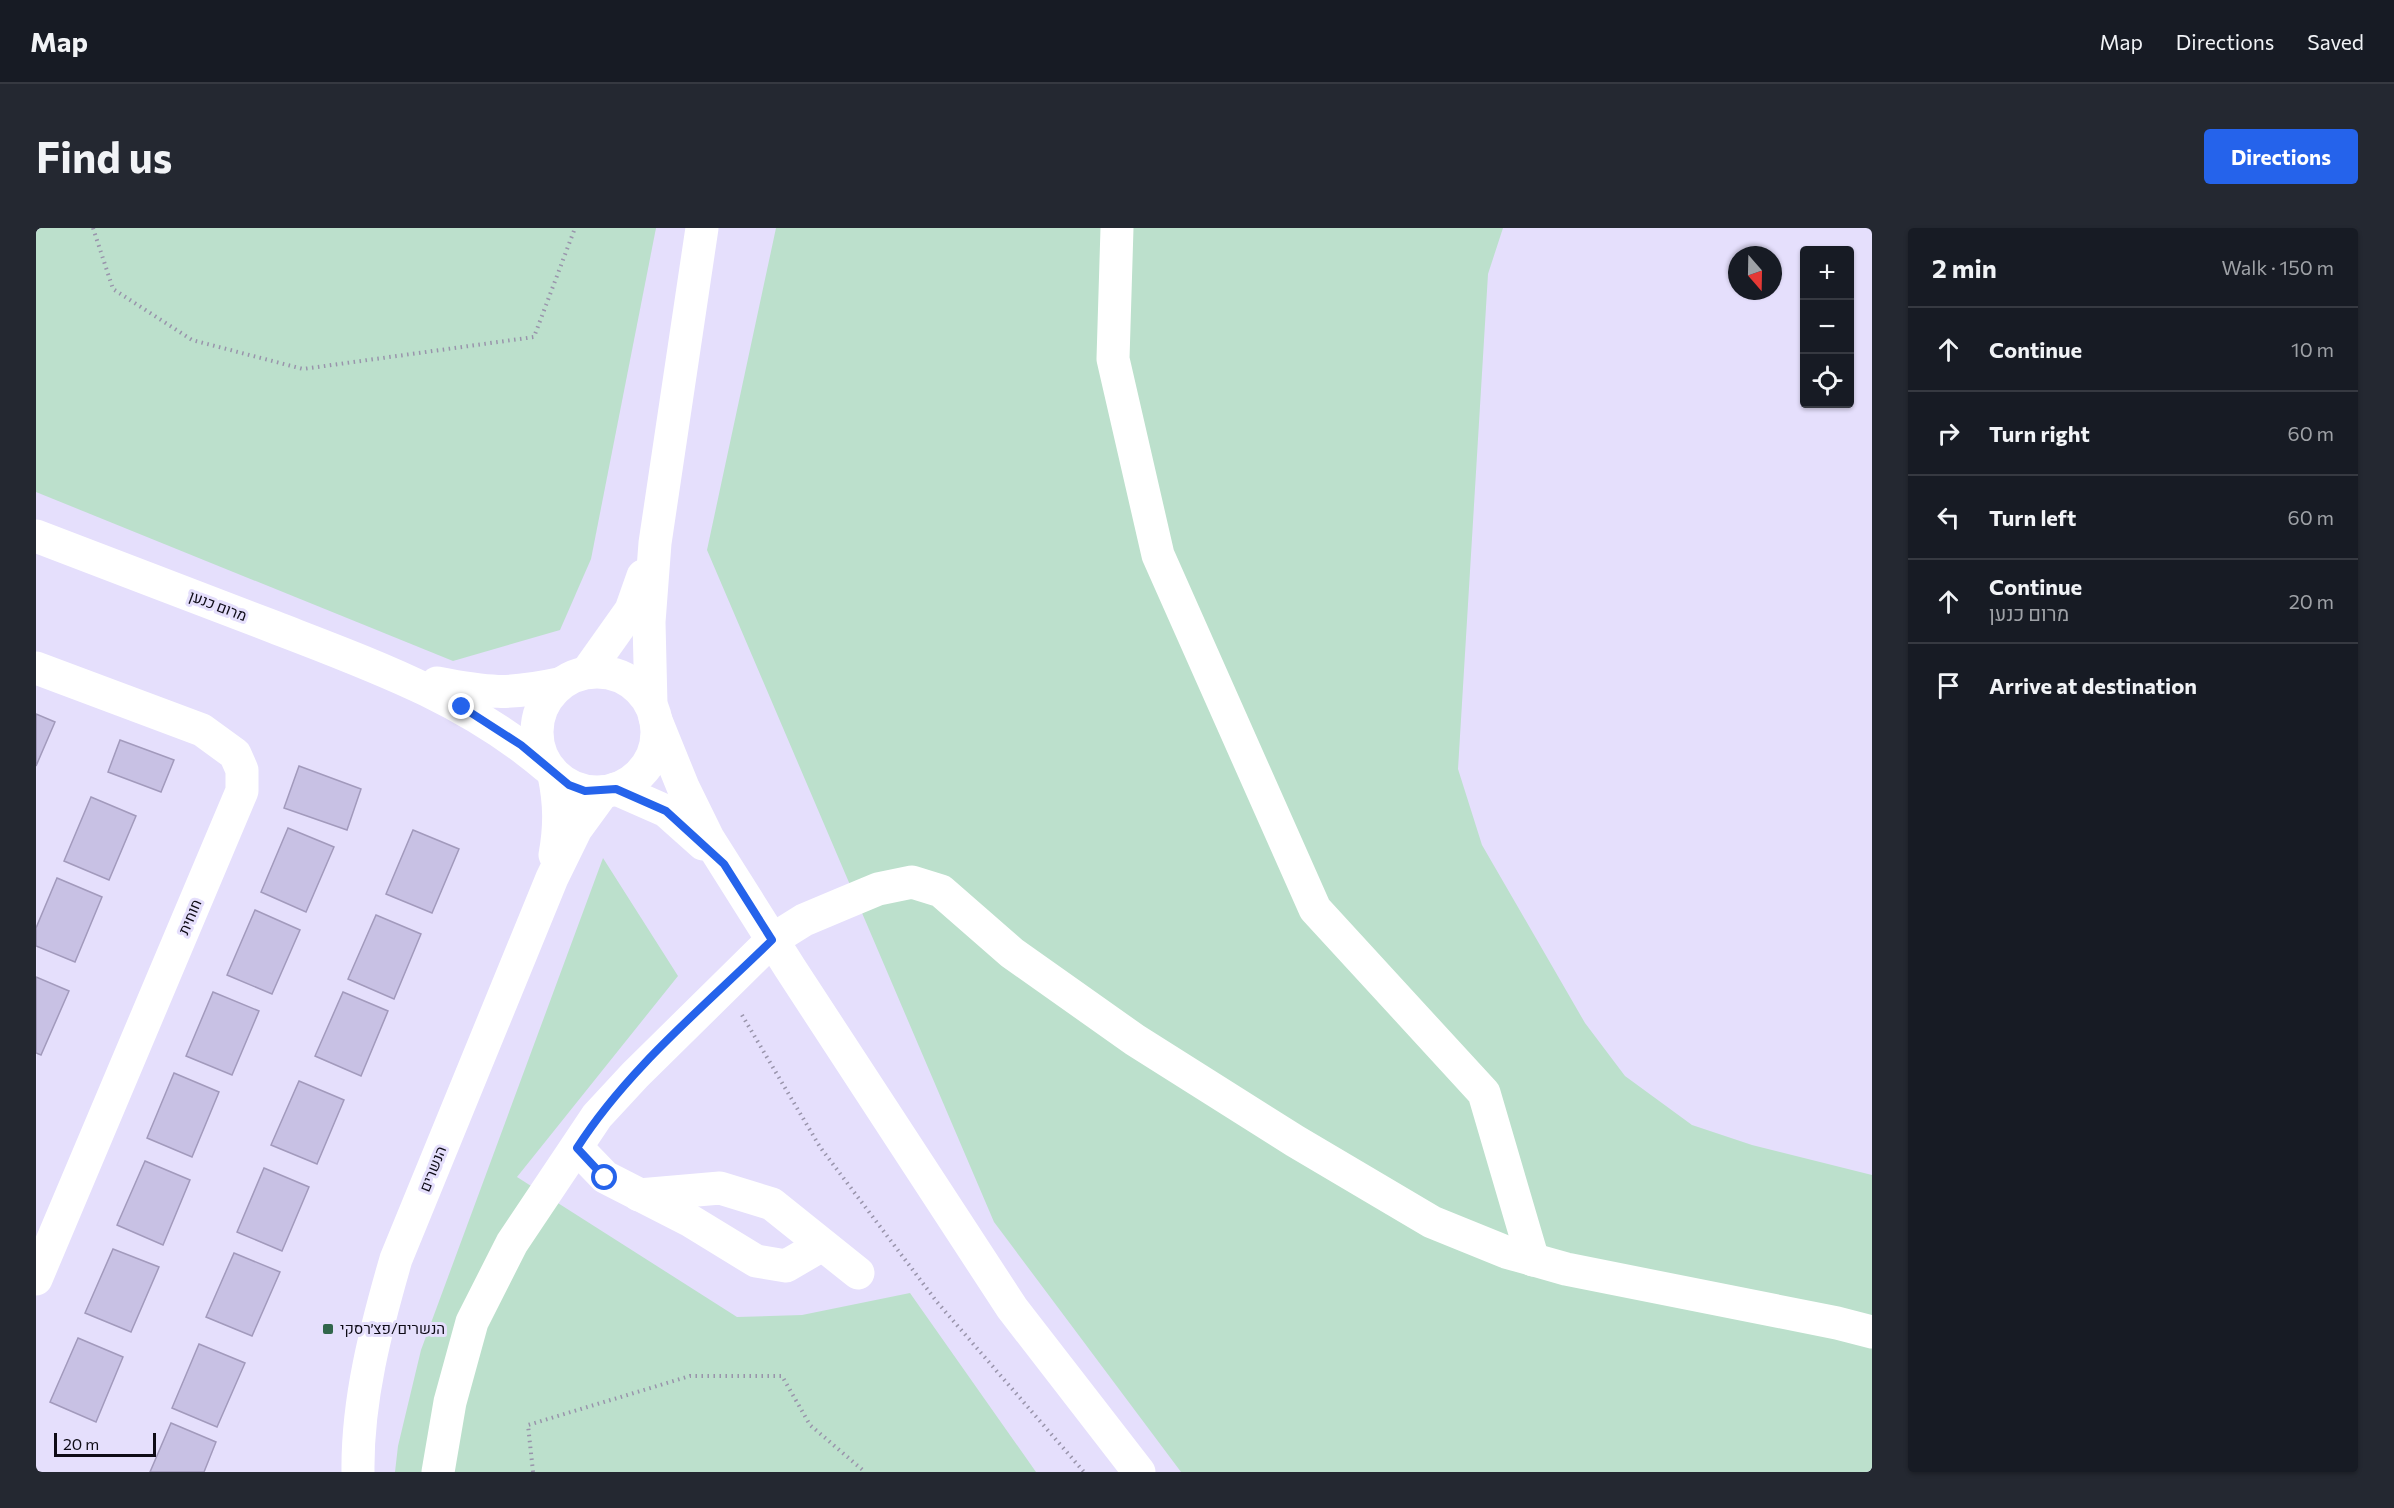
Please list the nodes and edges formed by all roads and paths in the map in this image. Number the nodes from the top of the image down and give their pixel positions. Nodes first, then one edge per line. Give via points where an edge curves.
1 (93, 228) edge
2 (575, 228) edge
3 (702, 228) edge
4 (1117, 228) edge
5 (36, 536) edge
6 (654, 543) junction
7 (36, 668) edge
8 (400, 675) junction
9 (573, 678) junction
10 (653, 712) junction
11 (551, 771) junction
12 (610, 790) junction
13 (724, 864) junction
14 (552, 878) junction
15 (772, 940) junction
16 (725, 986) junction
17 (577, 1148) junction
18 (639, 1194) junction
19 (822, 1245) junction
20 (1533, 1260) junction
21 (858, 1273) dead end
22 (36, 1279) edge
23 (1872, 1332) edge
24 (358, 1472) edge
25 (438, 1472) edge
26 (533, 1472) edge
27 (865, 1472) edge
28 (1083, 1472) edge
29 (1139, 1472) edge

1 - 2 path via 112,289 192,340 303,369 534,337
3 - 6 street
4 - 20 street via 1113,359 1158,555 1316,909 1484,1093
5 - 8 street, מרום כנען
6 - 9 street via 631,610
6 - 10 street via 649,622
7 - 22 street, חוחית via 202,730 235,754 242,770 242,790
8 - 9 street, מרום כנען via 486,693 521,692
8 - 11 street, מרום כנען via 462,707 521,745
9 - 10 street via 606,672 624,678 640,690
9 - 11 street via 546,698 538,715 539,751
10 - 12 street via 657,736 645,768 632,781
10 - 13 street via 683,788
11 - 12 street via 585,791
11 - 14 street, הנשרים via 560,803
12 - 13 street via 666,811
12 - 14 street, הנשרים via 576,829
13 - 15 street
14 - 24 street, הנשרים via 396,1259 362,1402
15 - 16 street
15 - 20 street via 804,920 878,889 912,882 941,891 1012,953 1211,1089 1432,1222
15 - 29 street via 1012,1308
16 - 17 street via 597,1116
16 - 28 path via 820,1147 937,1302
17 - 18 street via 605,1178
17 - 25 street via 512,1243 472,1322 450,1402
18 - 19 street via 720,1188 772,1204
18 - 19 street via 756,1261 786,1266
19 - 21 street
20 - 23 street
26 - 27 path via 528,1425 690,1376 782,1376 810,1425

